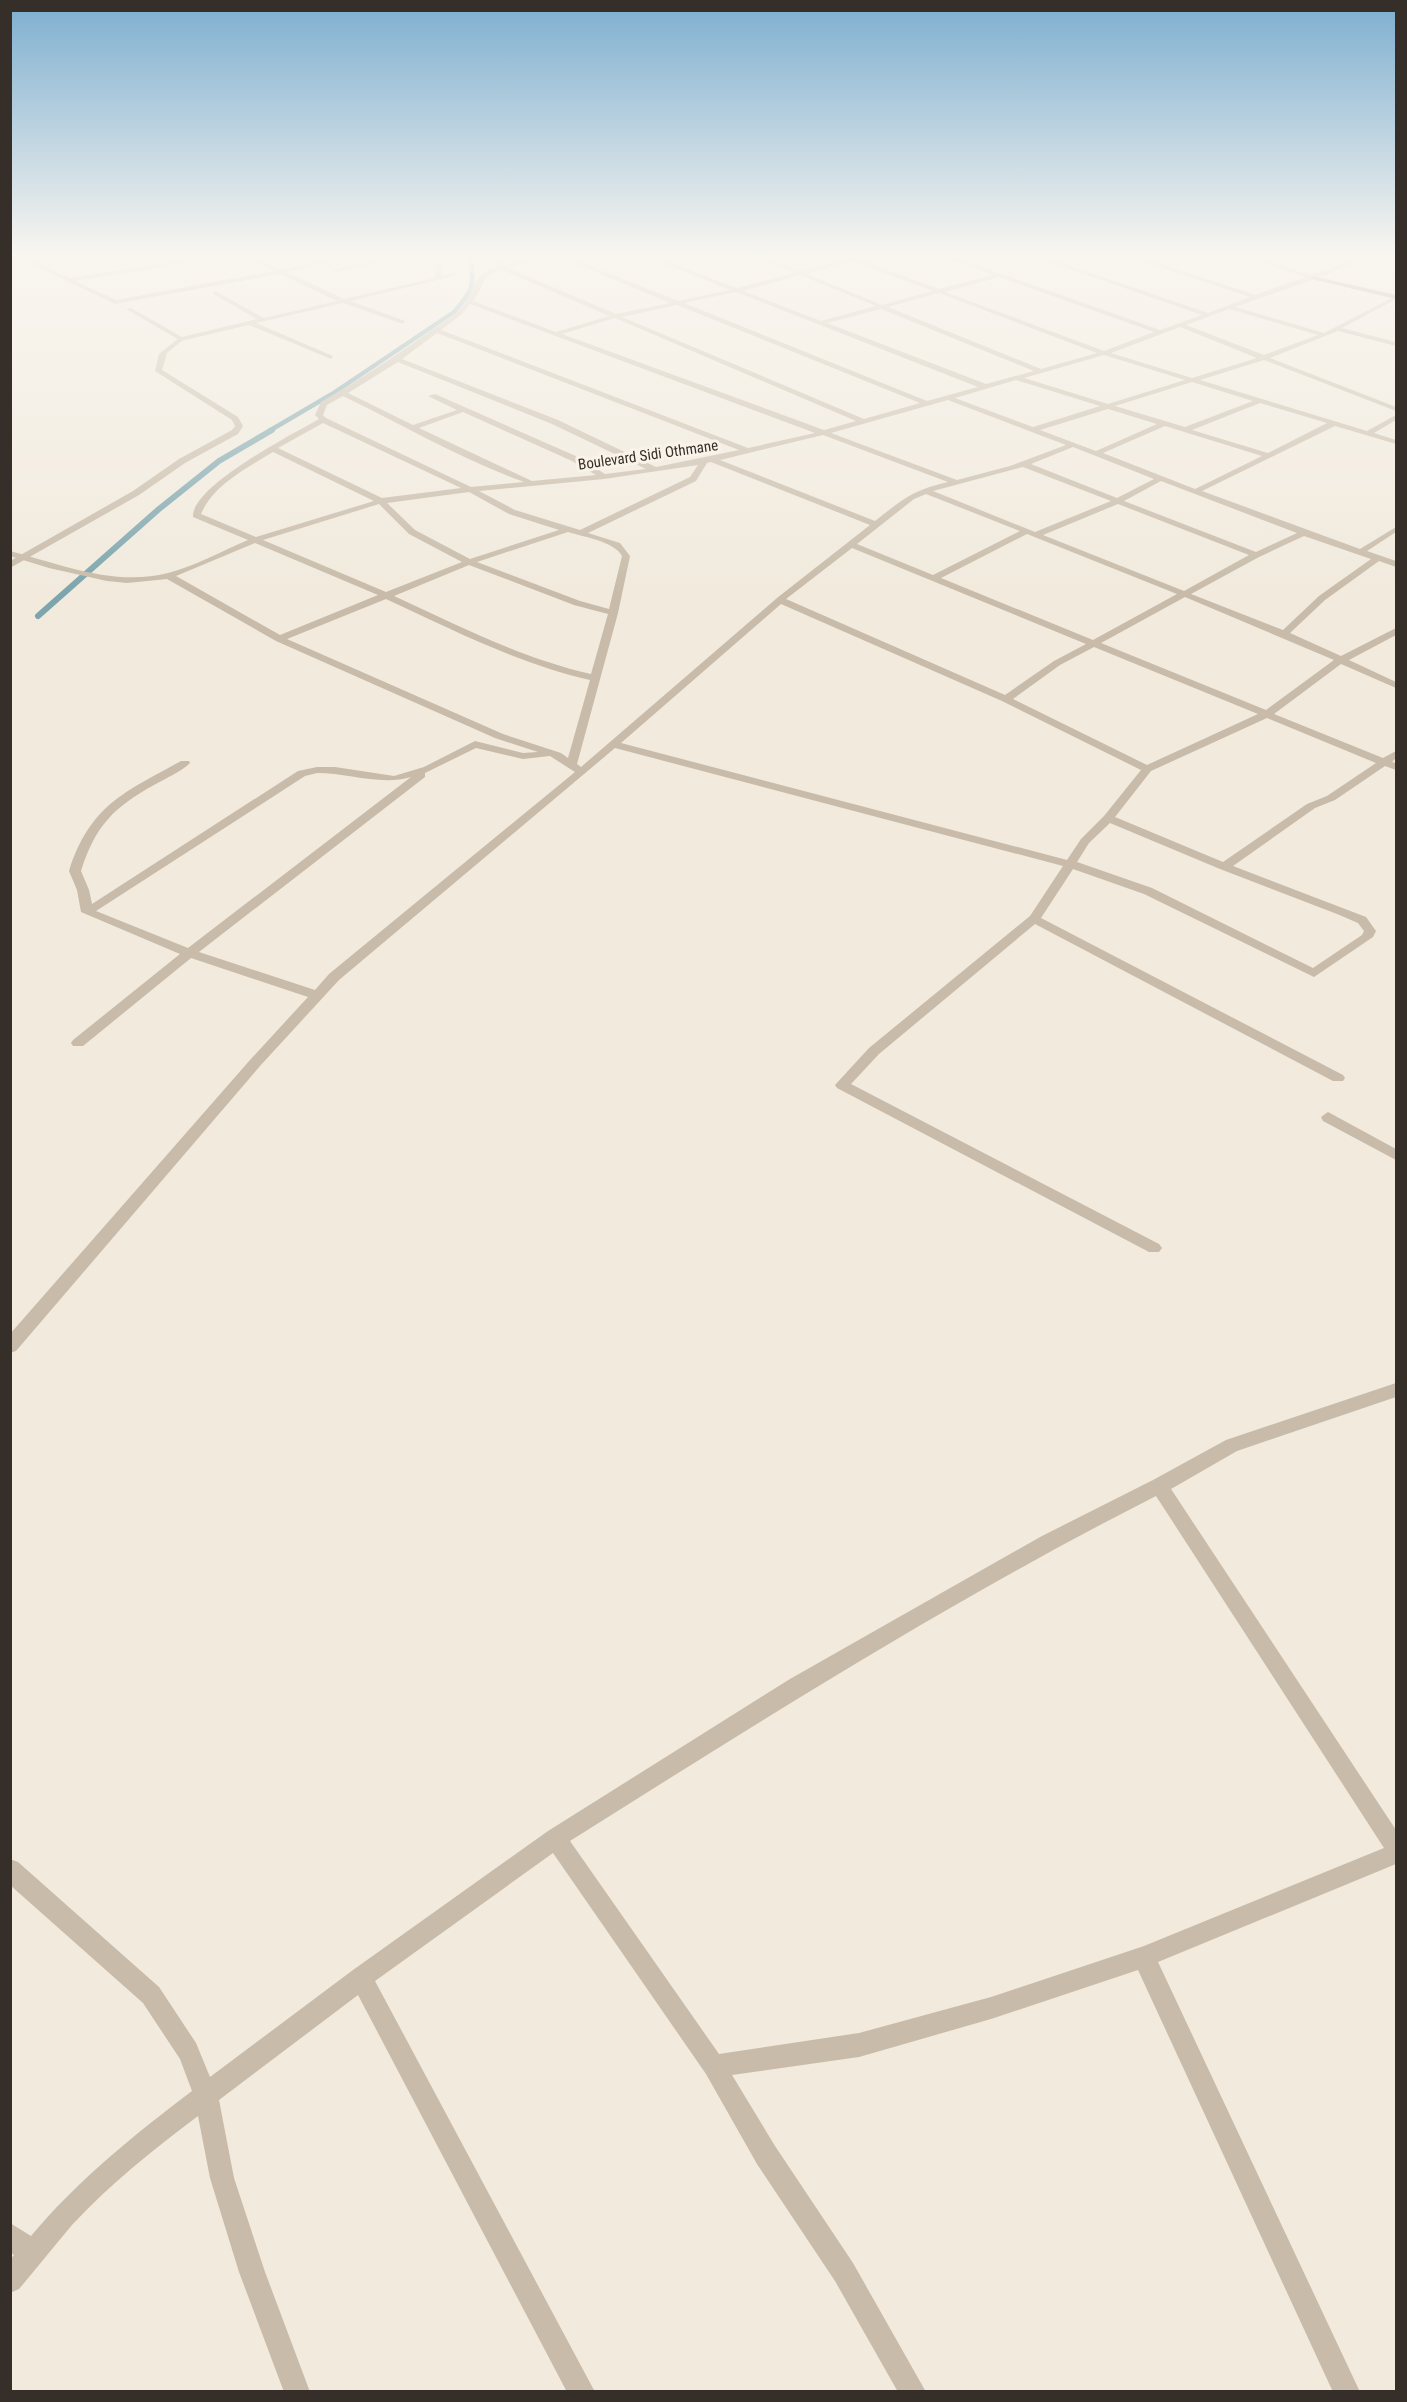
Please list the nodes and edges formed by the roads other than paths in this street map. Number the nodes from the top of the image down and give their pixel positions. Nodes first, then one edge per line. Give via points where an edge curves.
1 (158, 369) edge
2 (380, 369) edge
3 (422, 369) edge
4 (537, 369) edge
5 (650, 369) edge
6 (740, 369) edge
7 (842, 369) edge
8 (941, 369) edge
9 (1035, 369) edge
10 (1047, 369) edge
11 (1152, 369) edge
12 (1227, 369) edge
13 (1292, 369) edge
14 (1040, 371) junction
15 (1016, 378) junction
16 (1189, 381) junction
17 (986, 387) junction
18 (341, 392) junction
19 (432, 396) dead end
20 (950, 398) junction
21 (1259, 401) junction
22 (928, 404) junction
23 (1106, 406) junction
24 (1396, 409) edge
25 (463, 410) junction
26 (1396, 417) edge
27 (323, 420) junction
28 (862, 421) junction
29 (1165, 423) junction
30 (1334, 423) junction
31 (410, 428) junction
32 (1187, 429) junction
33 (1031, 430) junction
34 (823, 433) junction
35 (1368, 433) junction
36 (1396, 442) edge
37 (1072, 445) junction
38 (271, 448) junction
39 (750, 452) junction
40 (1095, 454) junction
41 (1268, 455) junction
42 (714, 460) junction
43 (703, 463) junction
44 (1023, 464) junction
45 (655, 470) junction
46 (604, 477) junction
47 (1159, 479) junction
48 (957, 482) junction
49 (531, 483) junction
50 (471, 490) junction
51 (924, 490) junction
52 (1195, 492) junction
53 (381, 501) junction
54 (1116, 502) junction
55 (876, 525) junction
56 (1396, 529) edge
57 (566, 530) junction
58 (1027, 531) junction
59 (1304, 533) junction
60 (579, 534) junction
61 (1037, 534) junction
62 (256, 540) junction
63 (850, 544) junction
64 (10, 553) edge
65 (1359, 553) junction
66 (1256, 555) junction
67 (25, 557) junction
68 (1378, 558) junction
69 (469, 562) junction
70 (1396, 564) edge
71 (10, 565) edge
72 (169, 576) junction
73 (934, 578) junction
74 (1184, 593) junction
75 (385, 596) junction
76 (780, 600) junction
77 (613, 613) junction
78 (1396, 631) edge
79 (1284, 634) junction
80 (279, 639) junction
81 (1093, 644) junction
82 (1339, 661) junction
83 (594, 678) junction
84 (1396, 685) edge
85 (1006, 699) junction
86 (1268, 714) junction
87 (613, 744) junction
88 (1396, 754) edge
89 (557, 755) junction
90 (1385, 762) junction
91 (185, 763) dead end
92 (1396, 767) edge
93 (428, 769) junction
94 (577, 769) junction
95 (1147, 769) junction
96 (1108, 818) junction
97 (1070, 864) junction
98 (1224, 867) junction
99 (87, 912) junction
100 (1034, 919) junction
101 (189, 953) junction
102 (316, 995) junction
103 (78, 1043) dead end
104 (1338, 1078) dead end
105 (1328, 1117) dead end
106 (1396, 1155) edge
107 (1154, 1248) dead end
108 (10, 1346) edge
109 (1396, 1390) edge
110 (1159, 1486) junction
111 (555, 1838) junction
112 (1396, 1848) edge
113 (1396, 1854) edge
114 (10, 1870) edge
115 (1144, 1957) junction
116 (361, 1978) junction
117 (714, 2066) junction
118 (206, 2095) junction
119 (10, 2235) edge
120 (32, 2254) junction
121 (10, 2280) edge
122 (297, 2391) edge
123 (582, 2391) edge
124 (913, 2391) edge
125 (1347, 2391) edge

1 - 67 street via 235,419 239,426 235,432
2 - 18 street
3 - 45 street via 555,422
4 - 39 street
5 - 34 street
6 - 28 street
7 - 22 street
8 - 17 street
9 - 14 street
10 - 14 street, Boulevard Sidi Othmane
11 - 16 street
12 - 16 street
13 - 24 street
14 - 15 street, Boulevard Sidi Othmane
15 - 17 street, Boulevard Sidi Othmane
15 - 23 street
16 - 21 street
16 - 23 street
17 - 20 street, Boulevard Sidi Othmane
18 - 27 street via 320,409
18 - 31 street
19 - 25 street
20 - 22 street, Boulevard Sidi Othmane
20 - 33 street
21 - 30 street
21 - 32 street
22 - 28 street, Boulevard Sidi Othmane
23 - 29 street
23 - 33 street
25 - 31 street
25 - 46 street via 575,459
26 - 35 street
27 - 38 street
27 - 50 street
28 - 34 street, Boulevard Sidi Othmane
29 - 32 street
29 - 40 street
30 - 35 street
30 - 41 street
31 - 49 street
32 - 41 street
33 - 37 street
34 - 39 street, Boulevard Sidi Othmane
34 - 48 street
35 - 36 street
37 - 40 street
37 - 44 street
38 - 53 street
38 - 62 street via 231,475 197,509 196,515
39 - 42 street, Boulevard Sidi Othmane
40 - 47 street
41 - 52 street
42 - 43 street, Boulevard Sidi Othmane
42 - 55 street
43 - 45 street, Boulevard Sidi Othmane
43 - 60 street via 693,479
44 - 48 street
44 - 54 street
45 - 46 street, Boulevard Sidi Othmane
46 - 49 street, Boulevard Sidi Othmane
47 - 52 street
47 - 54 street
48 - 51 street
49 - 50 street, Boulevard Sidi Othmane
50 - 53 street, Boulevard Sidi Othmane
50 - 57 street via 512,512
51 - 55 street
51 - 58 street
52 - 59 street
53 - 62 street, Boulevard Sidi Othmane
53 - 69 street via 411,532
54 - 61 street
54 - 66 street
55 - 63 street
56 - 65 street
57 - 60 street
57 - 69 street
58 - 61 street
58 - 73 street
59 - 65 street
59 - 66 street
60 - 77 street via 624,550 626,556
61 - 74 street
62 - 72 street, Boulevard Sidi Othmane
62 - 75 street
63 - 73 street
63 - 76 street
64 - 67 street, Boulevard Sidi Othmane
65 - 68 street
66 - 74 street
67 - 71 street
67 - 72 street, Boulevard Sidi Othmane via 107,578
68 - 70 street
68 - 79 street via 1322,598
69 - 75 street
69 - 77 street
72 - 80 street
73 - 81 street
74 - 79 street
74 - 81 street
75 - 80 street
75 - 83 street via 510,653
76 - 85 street
76 - 87 street
77 - 83 street
78 - 82 street
79 - 82 street
80 - 89 street via 499,736
81 - 85 street via 1057,663
81 - 86 street
82 - 84 street
82 - 86 street
83 - 94 street
85 - 95 street
86 - 90 street
86 - 95 street
87 - 94 street
87 - 97 street
88 - 90 street
89 - 93 street via 523,756 475,744
89 - 94 street
90 - 92 street
90 - 98 street via 1331,798 1311,806
91 - 99 street via 121,799 102,818 82,849 75,871
93 - 99 street via 393,779 335,770 302,773
93 - 101 street
94 - 102 street
95 - 96 street
96 - 97 street via 1085,841
96 - 98 street
97 - 98 street via 1148,891 1314,973 1370,931 1362,920 1341,910
97 - 100 street
99 - 101 street
100 - 104 street
100 - 107 street via 874,1051 842,1085
101 - 102 street
101 - 103 street
102 - 108 street
105 - 106 street
109 - 110 street via 1232,1445
110 - 111 street via 1048,1542 797,1686
110 - 112 street
111 - 116 street
111 - 117 street
113 - 115 street
114 - 118 street via 151,1995 188,2051
115 - 117 street via 991,2008 859,2045
115 - 125 street
116 - 118 street
116 - 123 street
117 - 124 street via 766,2155 844,2272
118 - 120 street via 99,2182
118 - 122 street via 222,2178
119 - 120 street
120 - 121 street

